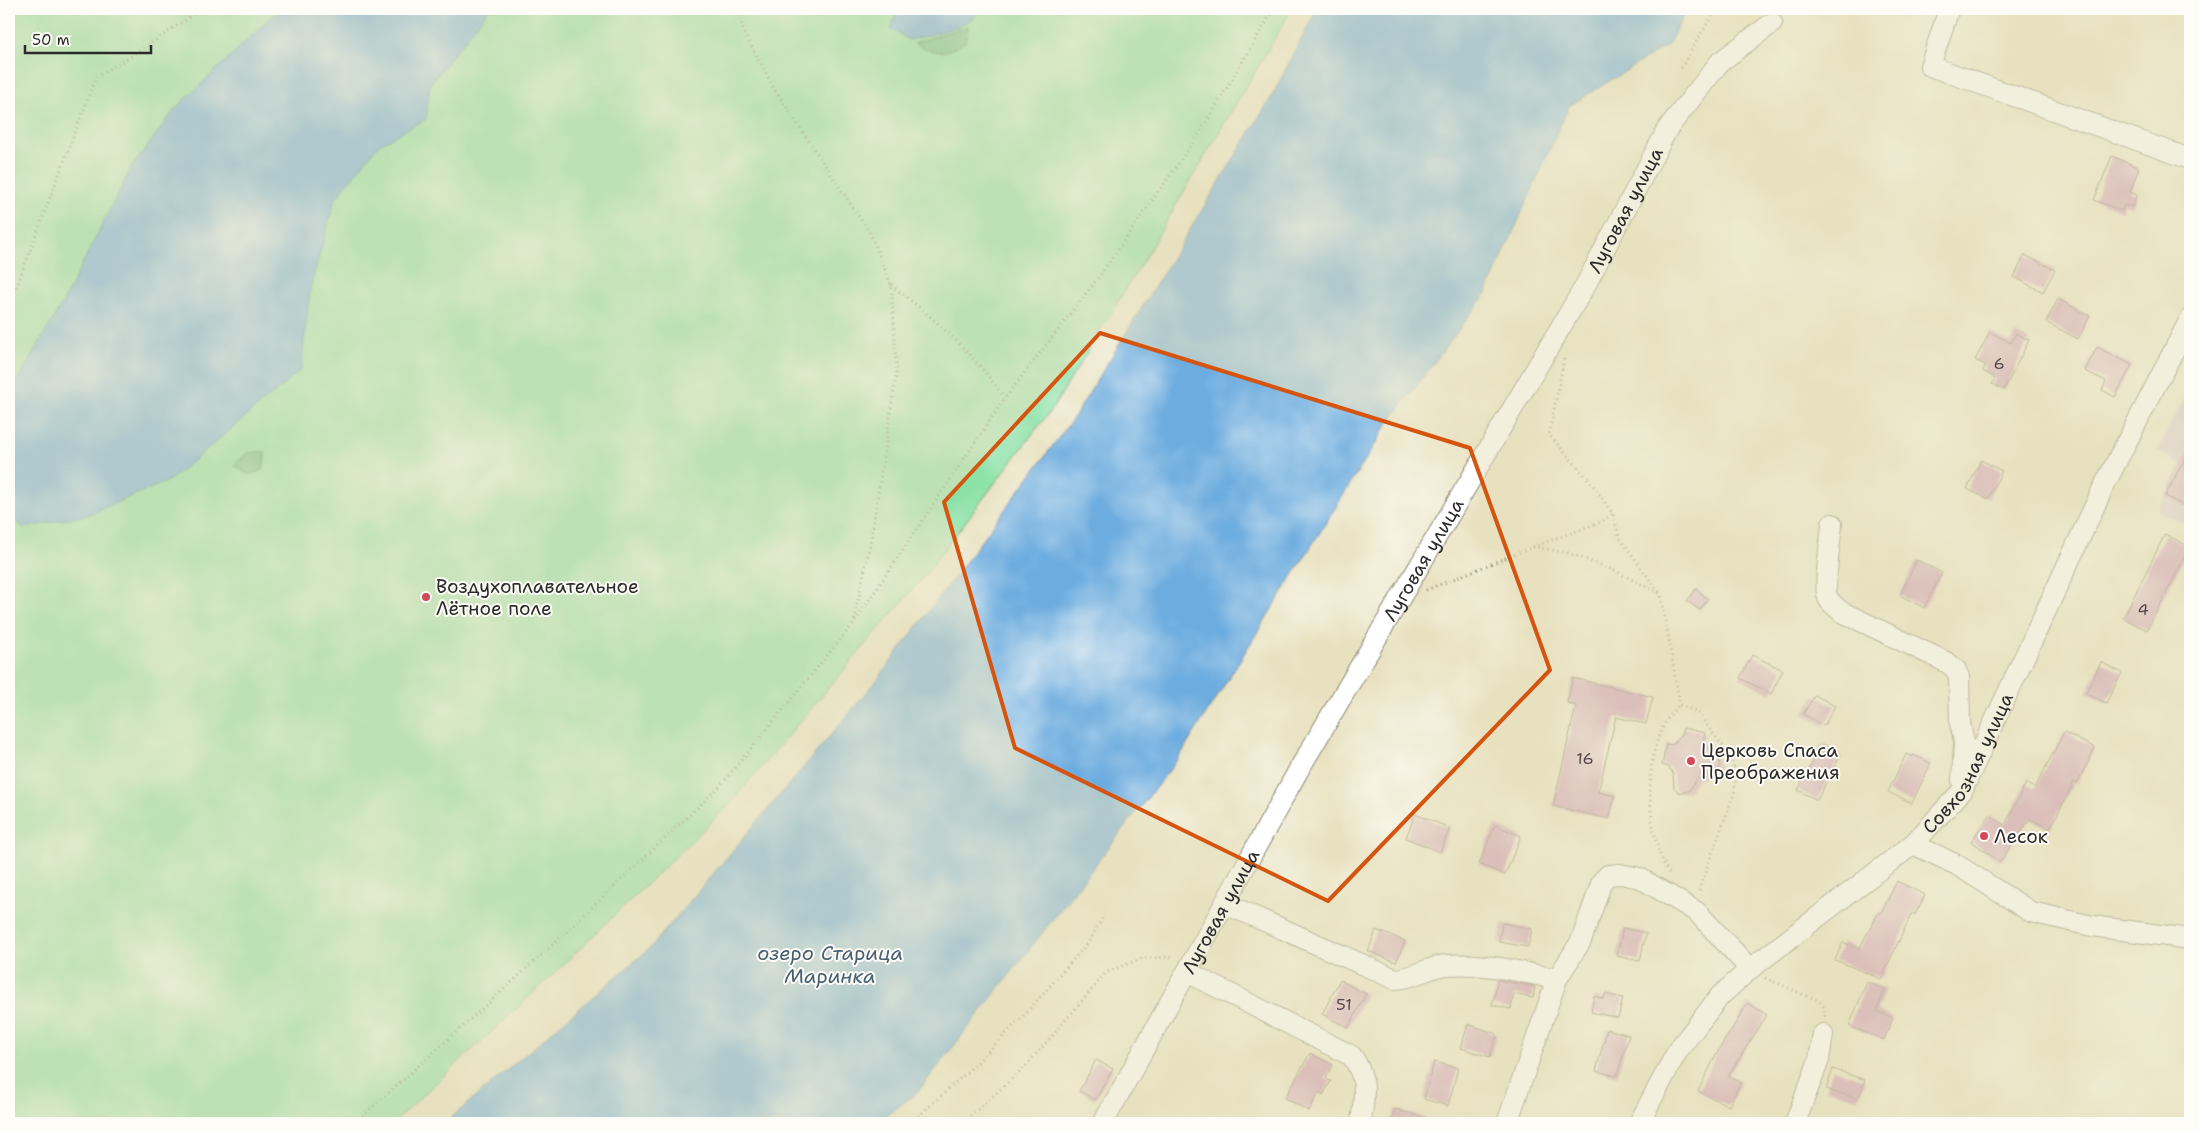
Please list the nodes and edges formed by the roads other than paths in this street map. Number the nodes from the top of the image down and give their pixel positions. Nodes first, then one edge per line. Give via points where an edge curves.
1 (1949, 9) edge
2 (1772, 23) dead end
3 (2190, 159) edge
4 (2190, 319) edge
5 (1832, 524) dead end
6 (1962, 790) junction
7 (1913, 844) junction
8 (1226, 904) junction
9 (2190, 939) edge
10 (1191, 966) junction
11 (1750, 969) junction
12 (1556, 979) junction
13 (1823, 1034) road end
14 (1103, 1123) edge
15 (1361, 1123) edge
16 (1507, 1123) edge
17 (1639, 1123) edge
18 (1795, 1123) edge

1 - 3 street via 1930,66
2 - 8 street, Луговая улица via 1720,62 1668,128 1585,286 1298,770
4 - 6 street, Совхозная улица via 2105,484
5 - 6 street via 1827,597 1842,612 1948,663 1956,670 1964,742
6 - 7 street, Совхозная улица
7 - 9 street via 1957,865 2031,912 2092,926
7 - 11 street, Совхозная улица
8 - 10 street, Луговая улица
8 - 12 street via 1395,979 1408,979 1424,970 1444,965 1465,964
10 - 14 street, Луговая улица
10 - 15 street via 1352,1056 1362,1070 1366,1090
11 - 12 street via 1697,912 1640,878 1620,874 1608,875 1602,880 1581,941
11 - 17 street, Совхозная улица via 1720,996 1678,1050
12 - 16 street
13 - 18 street via 1819,1060

